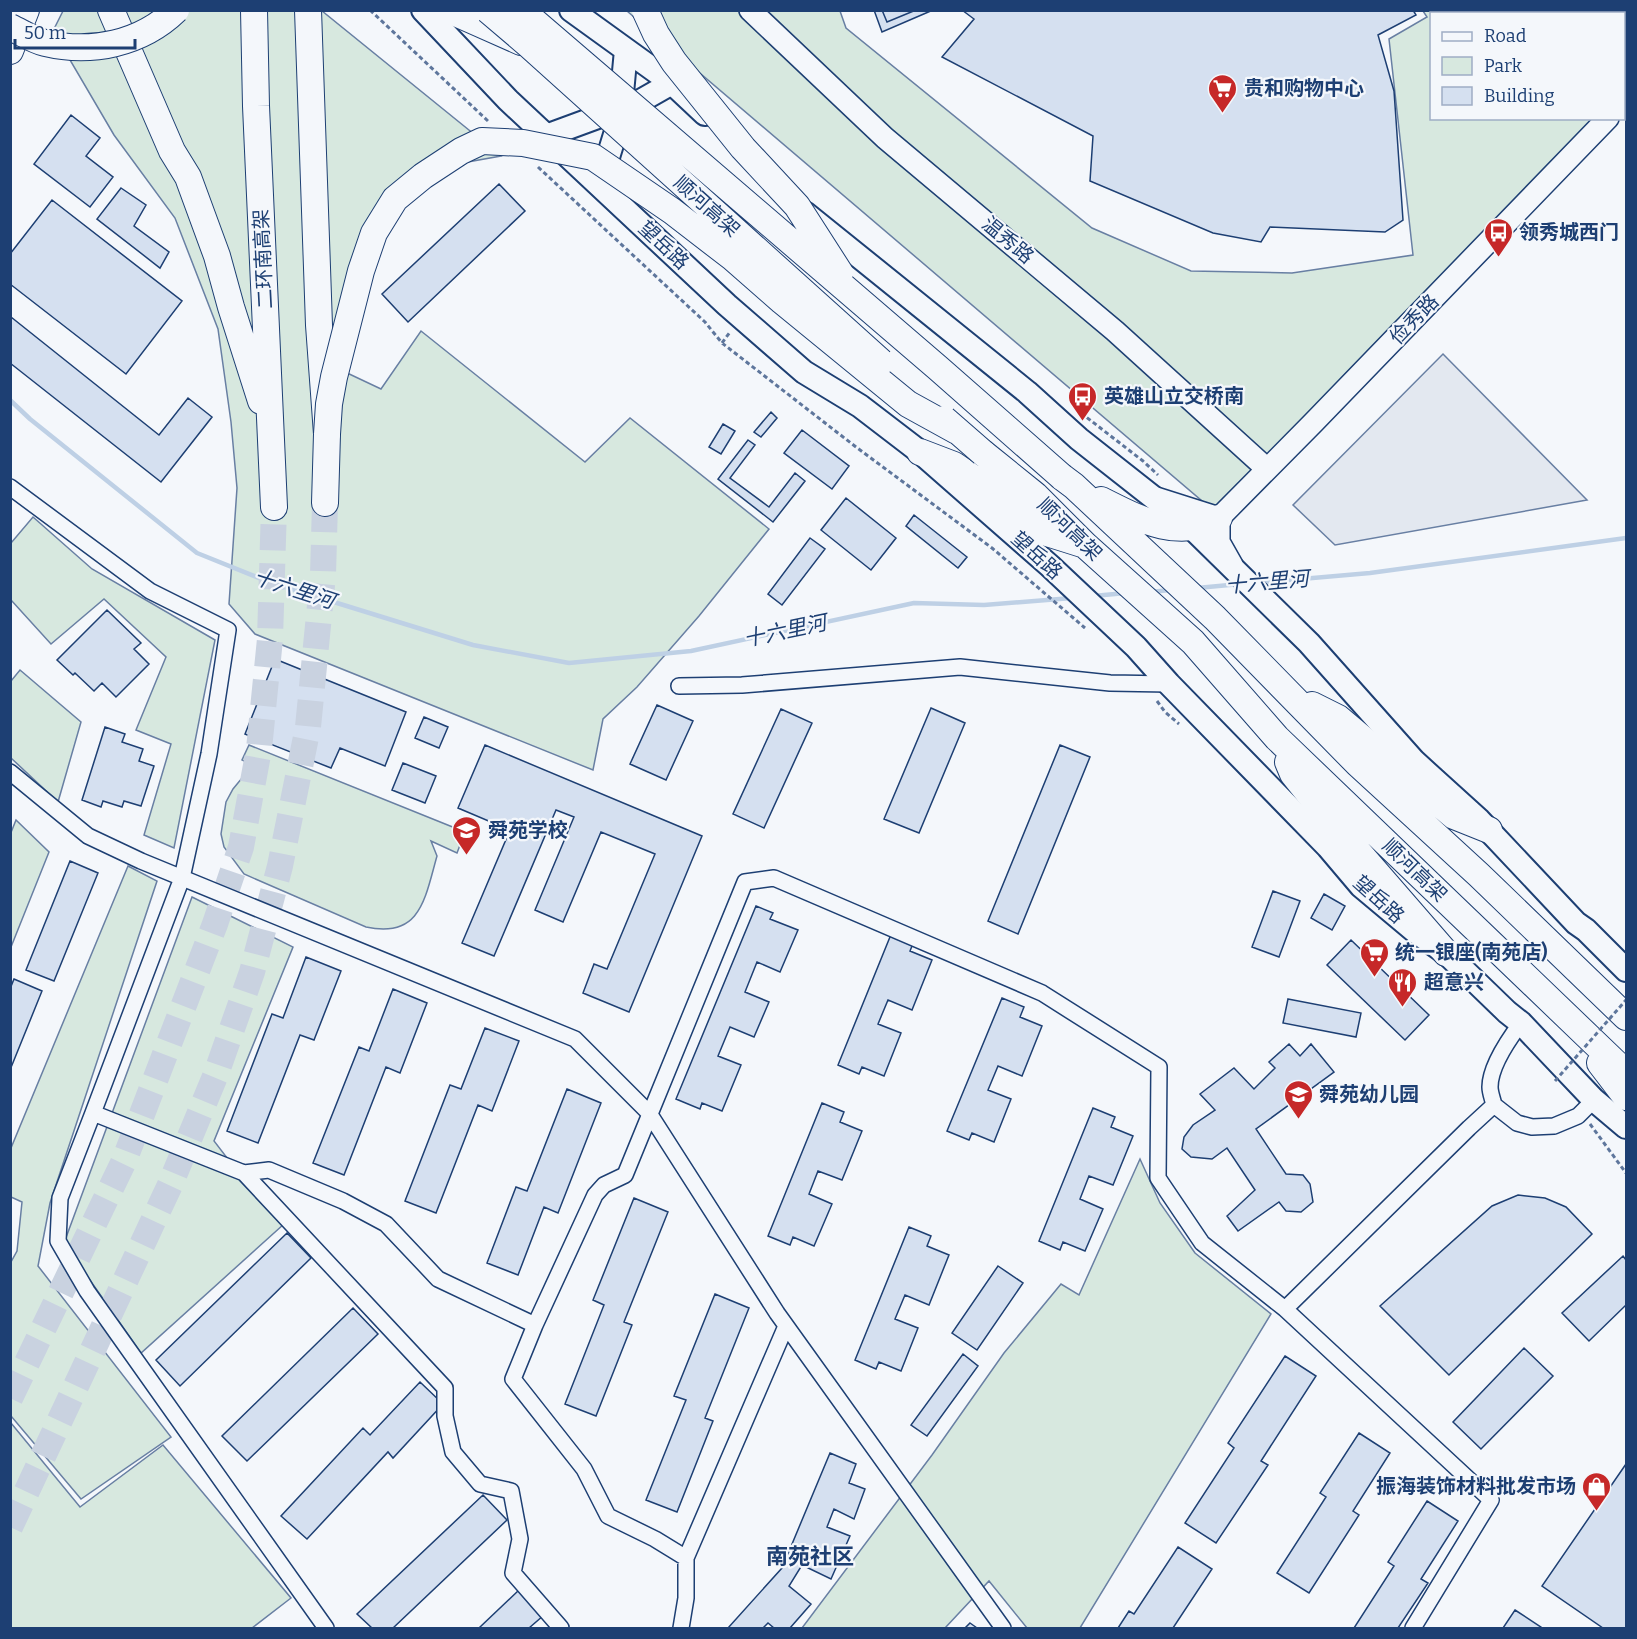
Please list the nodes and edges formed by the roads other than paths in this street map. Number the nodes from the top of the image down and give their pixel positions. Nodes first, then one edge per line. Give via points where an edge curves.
1 (26, 10) edge
2 (99, 10) edge
3 (111, 10) edge
4 (176, 10) edge
5 (254, 10) edge
6 (308, 10) edge
7 (423, 10) edge
8 (450, 10) edge
9 (488, 10) edge
10 (521, 10) edge
11 (571, 10) edge
12 (645, 10) edge
13 (750, 10) edge
14 (10, 27) edge
15 (529, 45) junction
16 (626, 50) junction
17 (10, 51) edge
18 (140, 80) junction
19 (672, 83) junction
20 (1606, 120) edge
21 (546, 136) junction
22 (758, 165) junction
23 (600, 184) junction
24 (854, 296) junction
25 (270, 426) junction
26 (957, 431) junction
27 (327, 434) junction
28 (920, 452) junction
29 (1267, 469) junction
30 (1068, 482) junction
31 (10, 487) edge
32 (1152, 496) junction
33 (325, 503) tunnel mouth
34 (274, 507) tunnel mouth
35 (1219, 518) junction
36 (1192, 528) junction
37 (1090, 549) junction
38 (1233, 567) junction
39 (1168, 684) junction
40 (679, 686) dead end
41 (1291, 694) junction
42 (1277, 738) junction
43 (10, 772) edge
44 (1489, 830) junction
45 (182, 878) junction
46 (1446, 953) junction
47 (1626, 970) edge
48 (1626, 1017) edge
49 (1521, 1023) junction
50 (1596, 1045) junction
51 (1626, 1073) edge
52 (1626, 1097) edge
53 (1594, 1100) junction
54 (1494, 1106) junction
55 (93, 1113) junction
56 (650, 1113) junction
57 (1626, 1127) edge
58 (244, 1173) junction
59 (1285, 1309) junction
60 (535, 1325) junction
61 (786, 1326) junction
62 (686, 1558) junction
63 (326, 1629) edge
64 (561, 1629) edge
65 (681, 1629) edge
66 (1003, 1629) edge
67 (1413, 1629) edge

1 - 17 highway
2 - 18 highway
3 - 18 highway
4 - 14 highway, bridge via 162,24 140,36 100,47 43,42
5 - 25 highway, 二环南高架
6 - 27 highway, bridge via 319,326
7 - 21 main road, 望岳路
8 - 15 highway, bridge
9 - 15 highway, 顺河高架, bridge
10 - 24 highway, 顺河高架, bridge
11 - 16 main road
12 - 22 highway, bridge via 674,63
13 - 29 street, 温秀路 via 885,138 1115,331
15 - 26 highway, 顺河高架, bridge
16 - 19 main road
16 - 21 main road via 621,104 614,111
18 - 25 highway via 172,152 188,177
19 - 22 main road
19 - 23 main road via 621,115
20 - 29 street, 俭秀路
21 - 23 main road, 望岳路
22 - 24 highway, bridge via 796,206
22 - 32 main road via 784,189 796,207
23 - 28 main road, 望岳路 via 804,372 860,406
24 - 30 highway, 顺河高架, bridge
25 - 34 highway, 二环南高架
26 - 27 highway, bridge via 908,404 733,258 593,158 523,143 482,141 423,176 395,199 374,233 334,377
26 - 37 highway, 顺河高架, bridge via 1035,495
27 - 33 highway
28 - 37 highway via 954,465 1044,532
28 - 39 main road, 望岳路 via 1136,646
29 - 35 street, 俭秀路
30 - 36 highway via 1152,525
30 - 41 highway, 顺河高架
31 - 45 street via 150,591 228,630 209,754
32 - 35 street
32 - 36 main road
35 - 36 highway
35 - 38 street via 1219,542
36 - 38 main road
37 - 42 highway, 顺河高架 via 1193,642
38 - 44 main road via 1309,643 1414,761
39 - 40 street via 1110,683 960,667 742,686
39 - 46 main road, 望岳路 via 1328,847 1361,886
41 - 44 highway via 1338,718 1454,816
41 - 48 highway, 顺河高架 via 1358,764
42 - 46 highway via 1293,774
42 - 50 highway, 顺河高架
43 - 45 street via 88,836
44 - 47 main road
45 - 55 street
45 - 56 street via 575,1039
46 - 49 main road, 望岳路
49 - 53 main road, 望岳路
49 - 54 street via 1498,1061 1490,1086
50 - 51 highway, 顺河高架
50 - 52 highway via 1600,1065
53 - 54 street via 1578,1116 1554,1126 1517,1123
53 - 57 main road, 望岳路
54 - 59 street
55 - 58 street
55 - 63 street via 60,1198 58,1241 87,1291
56 - 59 street via 745,882 774,878 1042,993 1159,1067 1158,1178 1202,1243
56 - 60 street via 625,1175 604,1185 595,1195
56 - 61 street
58 - 60 street via 269,1170 343,1201 386,1224 438,1279
58 - 64 street via 445,1388 445,1416 453,1452 480,1485 511,1491 520,1539 513,1573
59 - 67 street via 1491,1500
60 - 62 street via 513,1378 584,1469 608,1516
61 - 62 street
61 - 66 street
62 - 65 street

